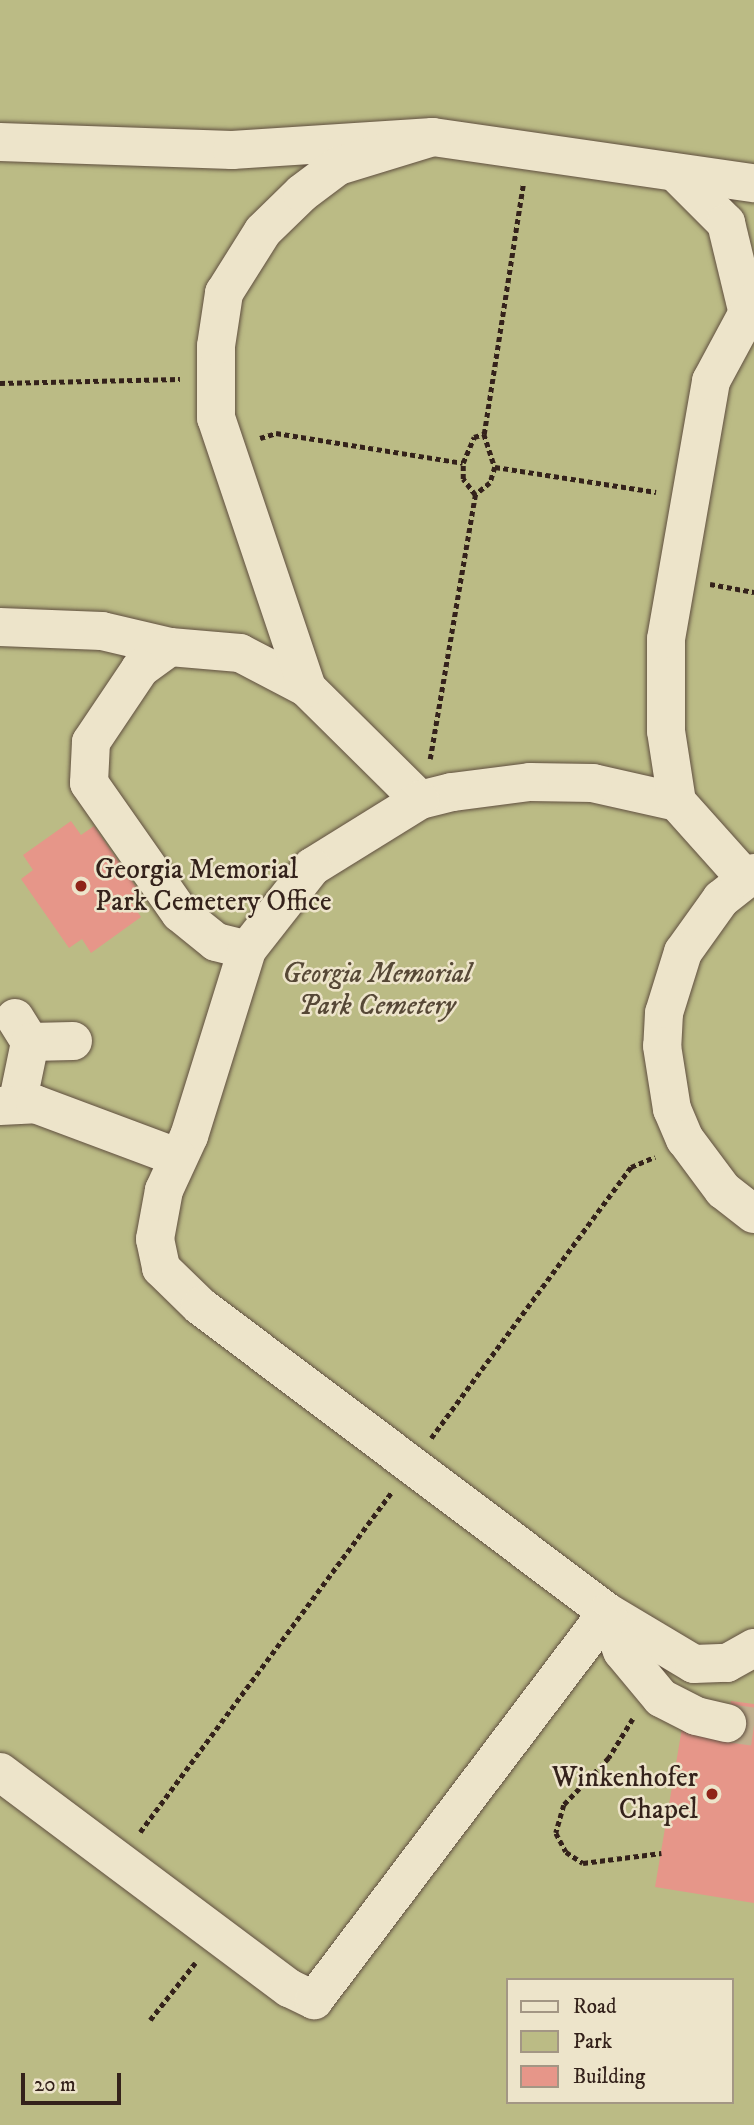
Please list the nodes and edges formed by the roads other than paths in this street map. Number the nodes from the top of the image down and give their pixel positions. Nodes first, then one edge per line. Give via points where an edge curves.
1 (433, 137) junction
2 (0, 142) edge
3 (676, 173) junction
4 (754, 183) edge
5 (750, 305) edge
6 (0, 626) edge
7 (170, 648) junction
8 (307, 688) junction
9 (420, 800) junction
10 (677, 802) junction
11 (750, 875) edge
12 (247, 950) junction
13 (223, 1019) junction
14 (187, 1035) dead end
15 (73, 1041) dead end
16 (10, 1093) edge
17 (177, 1157) junction
18 (754, 1214) edge
19 (607, 1612) junction
20 (754, 1648) edge
21 (727, 1723) tunnel mouth
22 (0, 1772) edge

1 - 2 lane via 232,150
1 - 3 lane
1 - 8 lane via 338,166 263,231 224,293 216,418
3 - 4 lane
3 - 5 lane via 726,223
5 - 10 lane via 711,381 666,639 666,731
6 - 7 lane via 102,631
7 - 8 lane via 240,653
7 - 12 lane via 140,669 91,742 89,783 180,913 216,942
8 - 9 lane
9 - 10 lane via 530,782 593,783
9 - 12 lane via 312,867
10 - 11 lane
11 - 18 lane via 707,916 683,952 664,1013 662,1046 672,1109 685,1139 723,1190
12 - 13 lane
13 - 14 lane
13 - 17 lane
15 - 16 lane via 22,1030
16 - 17 lane
17 - 19 lane via 155,1239 160,1268 200,1306
19 - 20 lane via 694,1664 727,1663
19 - 21 lane via 622,1651 653,1690 696,1716
19 - 22 lane via 314,2000 217,1935

